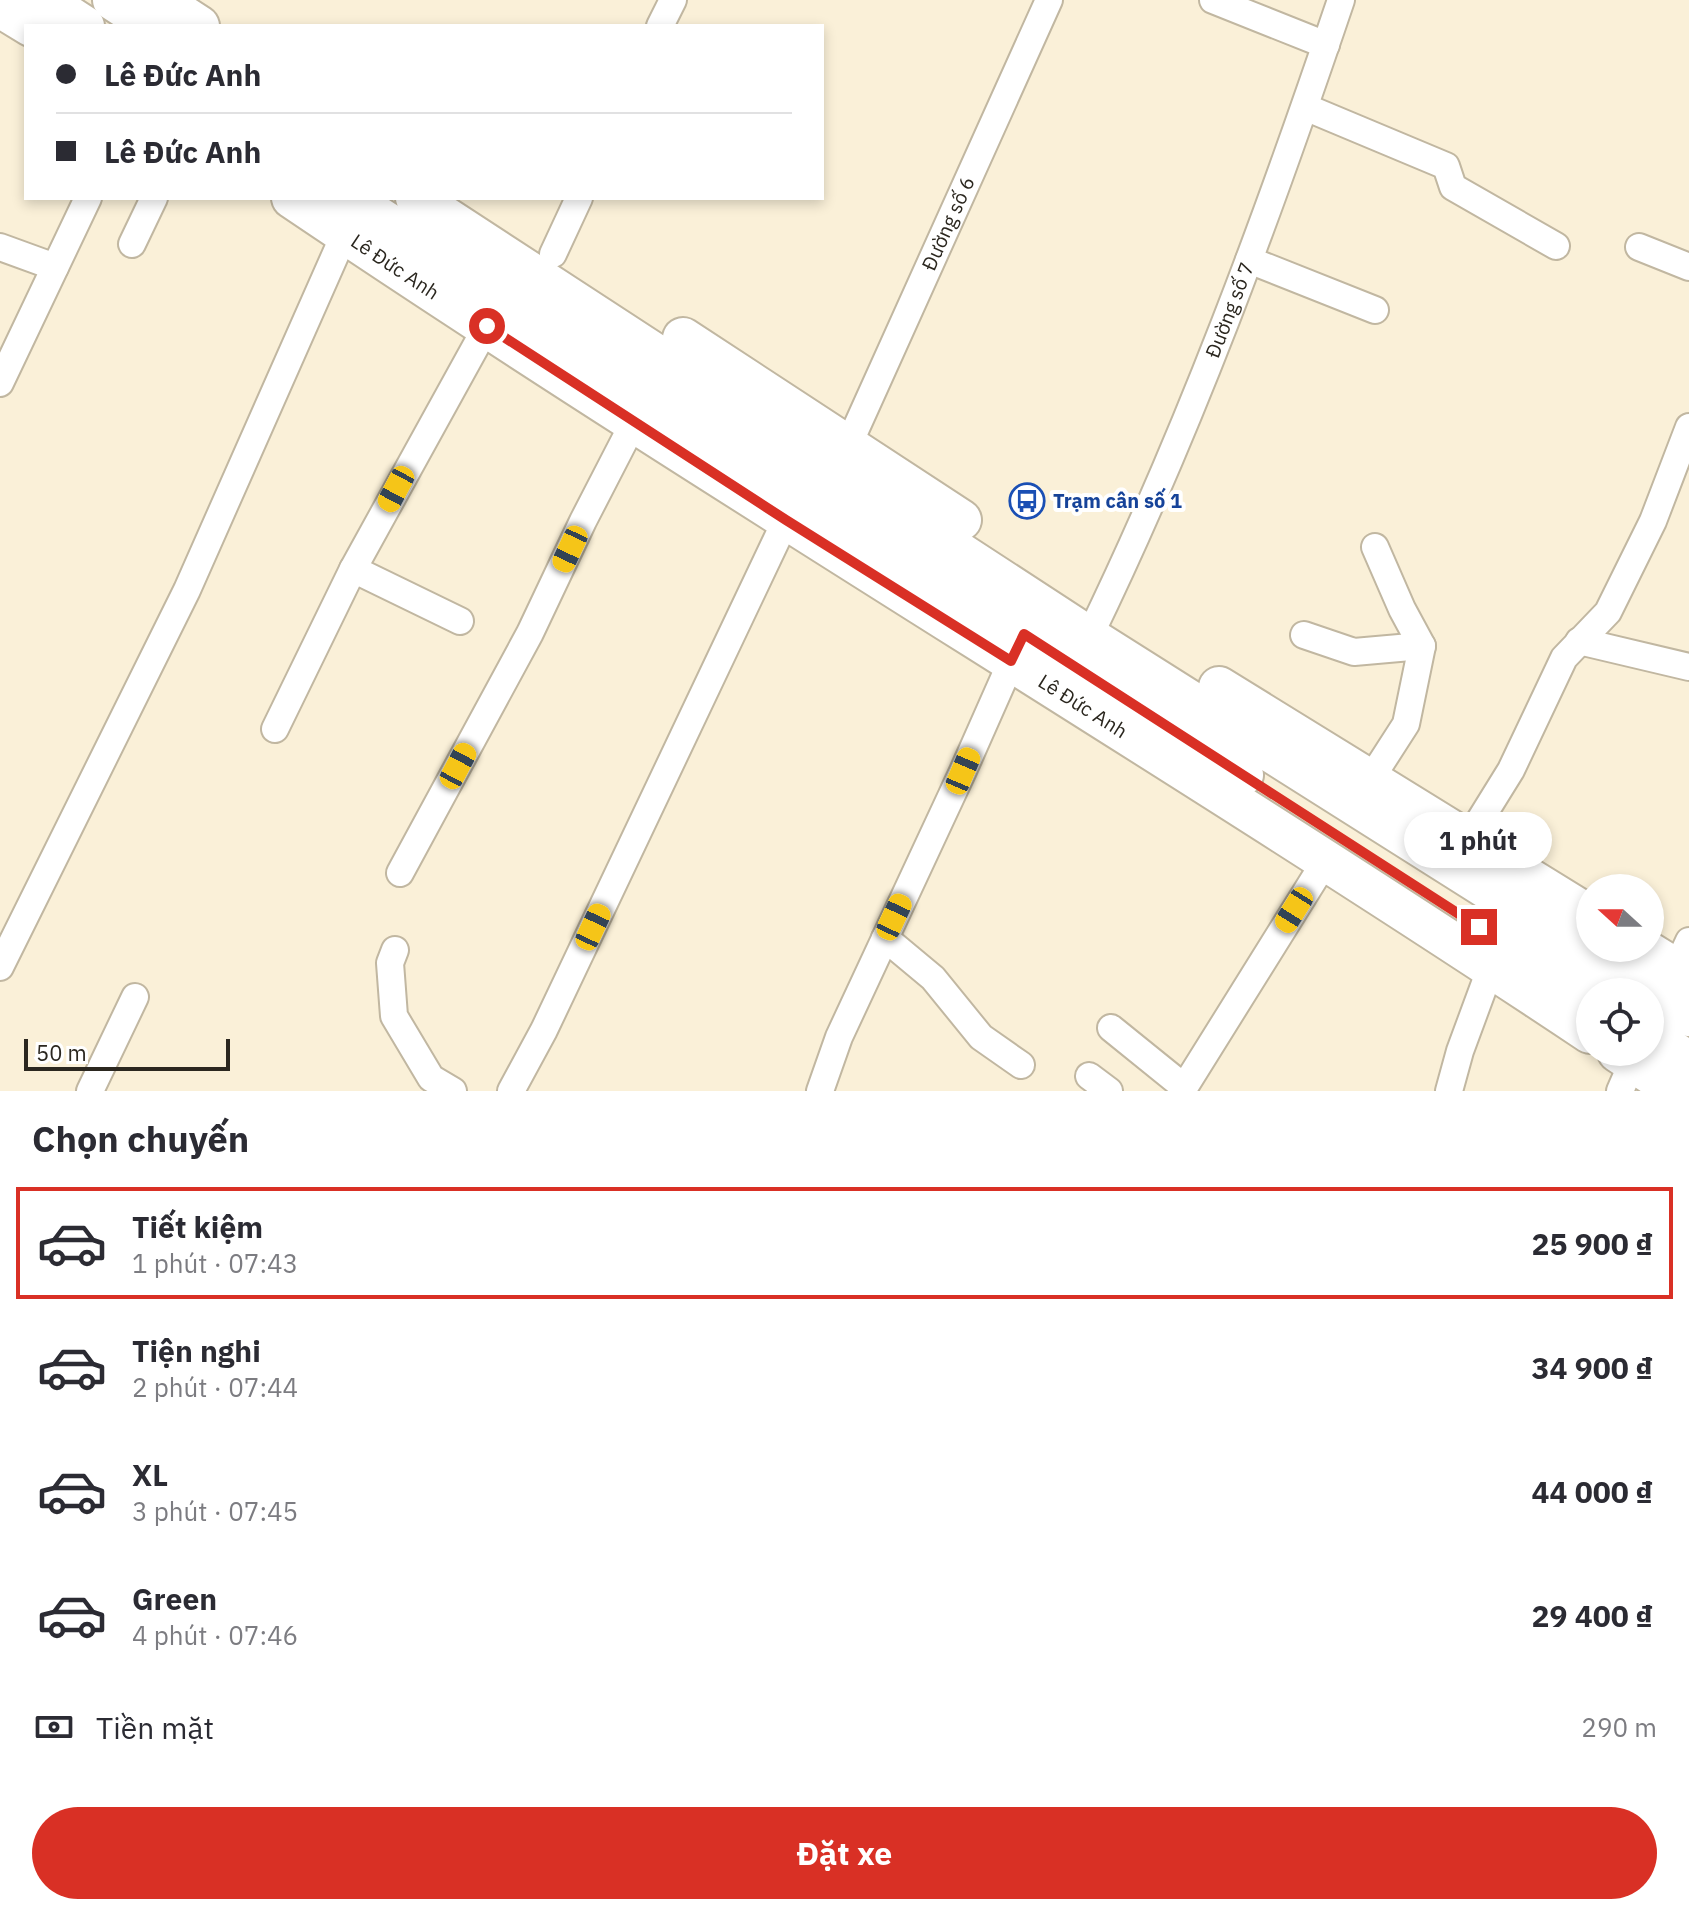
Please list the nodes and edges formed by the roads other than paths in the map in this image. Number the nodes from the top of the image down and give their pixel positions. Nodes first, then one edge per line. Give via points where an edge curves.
1 (44, 0) edge
2 (113, 0) edge
3 (159, 0) edge
4 (673, 0) edge
5 (1049, 0) edge
6 (1213, 0) edge
7 (1341, 0) edge
8 (0, 7) edge
9 (28, 24) edge
10 (81, 24) edge
11 (150, 24) edge
12 (196, 24) edge
13 (661, 24) edge
14 (1326, 45) junction
15 (1305, 107) junction
16 (87, 200) edge
17 (153, 200) edge
18 (298, 200) edge
19 (419, 200) edge
20 (469, 200) edge
21 (578, 200) edge
22 (347, 216) edge
23 (132, 244) dead end
24 (1556, 246) dead end
25 (0, 247) edge
26 (1639, 247) dead end
27 (553, 254) junction
28 (1249, 260) junction
29 (55, 267) junction
30 (1689, 267) edge
31 (1375, 310) dead end
32 (487, 326) junction
33 (0, 383) edge
34 (634, 422) junction
35 (1689, 427) edge
36 (848, 446) junction
37 (786, 520) junction
38 (1375, 547) dead end
39 (353, 569) junction
40 (460, 621) dead end
41 (1095, 625) junction
42 (1304, 635) dead end
43 (1579, 641) junction
44 (1422, 646) junction
45 (1017, 647) junction
46 (1689, 667) edge
47 (275, 729) dead end
48 (1370, 780) junction
49 (1467, 841) junction
50 (1326, 860) junction
51 (400, 873) dead end
52 (1576, 907) edge
53 (885, 938) junction
54 (395, 950) dead end
55 (1499, 956) junction
56 (1664, 956) edge
57 (1685, 963) edge
58 (0, 967) edge
59 (1576, 992) edge
60 (135, 997) dead end
61 (1689, 1016) edge
62 (1576, 1021) edge
63 (1111, 1028) dead end
64 (1021, 1065) dead end
65 (1645, 1066) edge
66 (1677, 1083) edge
67 (1183, 1089) edge
68 (90, 1091) edge
69 (453, 1091) edge
70 (511, 1091) edge
71 (820, 1091) edge
72 (1449, 1091) edge

1 - 10 highway
2 - 11 highway
3 - 12 highway
4 - 13 street
5 - 36 street, Đường số 6
6 - 14 street
7 - 14 street, Đường số 7
8 - 9 highway
14 - 15 street, Đường số 7
15 - 24 street via 1446,166 1453,187
15 - 28 street, Đường số 7
16 - 29 street
17 - 23 street
18 - 22 highway, Lê Đức Anh
19 - 41 highway
20 - 27 highway
21 - 27 street
22 - 32 highway, Lê Đức Anh
22 - 45 highway, Lê Đức Anh
22 - 58 street via 187,590
25 - 29 street
26 - 30 street
27 - 36 highway
28 - 31 street
28 - 41 street, Đường số 7 via 1168,464
29 - 33 street
32 - 34 highway, Lê Đức Anh
32 - 39 street
34 - 37 highway, Lê Đức Anh
34 - 51 street via 530,633
35 - 43 street via 1653,521 1608,612
36 - 41 highway
37 - 45 highway, Lê Đức Anh
37 - 70 street
38 - 44 street
39 - 40 street
39 - 47 street
41 - 48 highway
41 - 61 highway
42 - 44 street via 1354,652
43 - 46 street
43 - 49 street via 1564,658 1511,770
44 - 48 street via 1406,724
45 - 50 highway, Lê Đức Anh
45 - 53 street
45 - 55 highway, Lê Đức Anh
48 - 49 highway
49 - 52 highway
50 - 55 highway, Lê Đức Anh
50 - 67 street
53 - 64 street via 933,978 981,1037
53 - 71 street
54 - 69 street via 390,963 394,1016 431,1078
55 - 59 highway, Lê Đức Anh
55 - 62 highway, Lê Đức Anh
55 - 72 street
56 - 57 highway
60 - 68 street
63 - 67 street
65 - 66 highway

